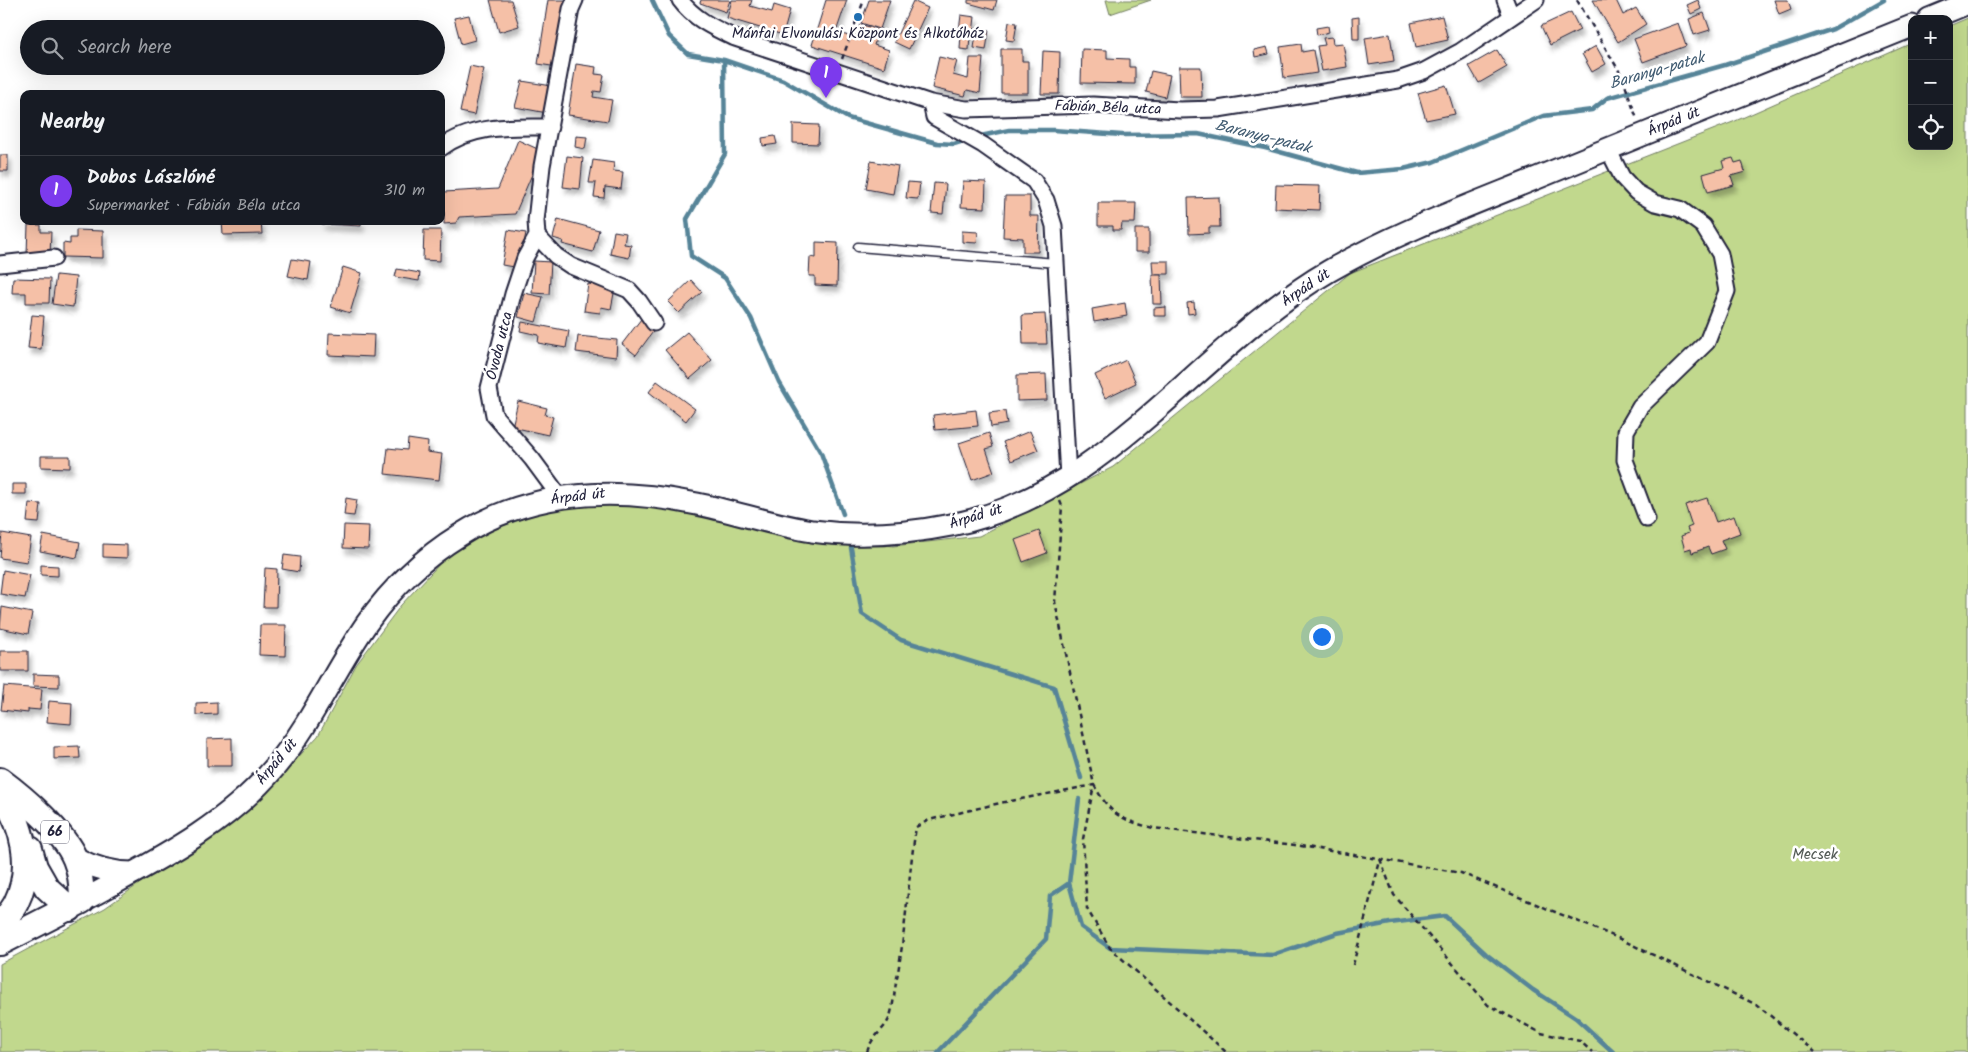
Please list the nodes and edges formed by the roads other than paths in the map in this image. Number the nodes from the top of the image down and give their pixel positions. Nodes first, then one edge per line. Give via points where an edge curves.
1 (575, 0) edge
2 (680, 0) edge
3 (1505, 0) edge
4 (1536, 0) edge
5 (1968, 3) edge
6 (1511, 15) junction
7 (1939, 15) edge
8 (1908, 28) edge
9 (931, 103) junction
10 (550, 127) junction
11 (445, 145) edge
12 (1608, 149) junction
13 (537, 236) junction
14 (858, 248) dead end
15 (54, 258) dead end
16 (1056, 263) junction
17 (0, 264) edge
18 (654, 323) dead end
19 (1061, 482) junction
20 (560, 497) junction
21 (1646, 519) dead end
22 (0, 780) edge
23 (0, 792) edge
24 (14, 813) junction
25 (75, 858) junction
26 (133, 873) junction
27 (76, 905) junction
28 (0, 925) edge
29 (0, 943) edge

1 - 10 street, Óvoda utca
2 - 9 street, Fábián Béla utca via 688,11 735,38
3 - 6 street
4 - 6 street, Fábián Béla utca
5 - 7 main road
6 - 9 street, Fábián Béla utca via 1461,51 1424,71 1398,80 1259,104 1180,110 1093,105 966,110
8 - 12 main road, Árpád út
9 - 16 street via 934,117 983,145 1034,181 1046,200 1054,226
10 - 11 street via 470,131
10 - 13 street, Óvoda utca via 542,166
12 - 19 main road, Árpád út via 1435,220 1325,273 1289,297 1228,347 1111,449
12 - 21 street via 1622,177 1636,192 1655,203 1680,210 1703,226 1720,254 1727,291 1707,342 1640,408 1626,432 1625,460
13 - 18 street via 571,266 629,290
13 - 20 street, Óvoda utca via 525,258 513,294 490,388 494,415
14 - 16 lane
15 - 17 street
16 - 19 street
19 - 20 main road, Árpád út via 1020,502 962,523 928,530 893,532 806,530 641,494 594,493
20 - 26 main road, Árpád út via 512,509 493,518 459,535 423,563 366,624 307,722 273,770 204,832
22 - 25 main road, 66 via 47,823
23 - 24 main road, 66
24 - 27 main road, 66 via 47,888
24 - 28 main road, 66 via 25,854 26,875 15,905
25 - 26 main road via 114,873
25 - 27 main road, 66 via 81,879
26 - 27 main road, Árpád út
27 - 29 main road

